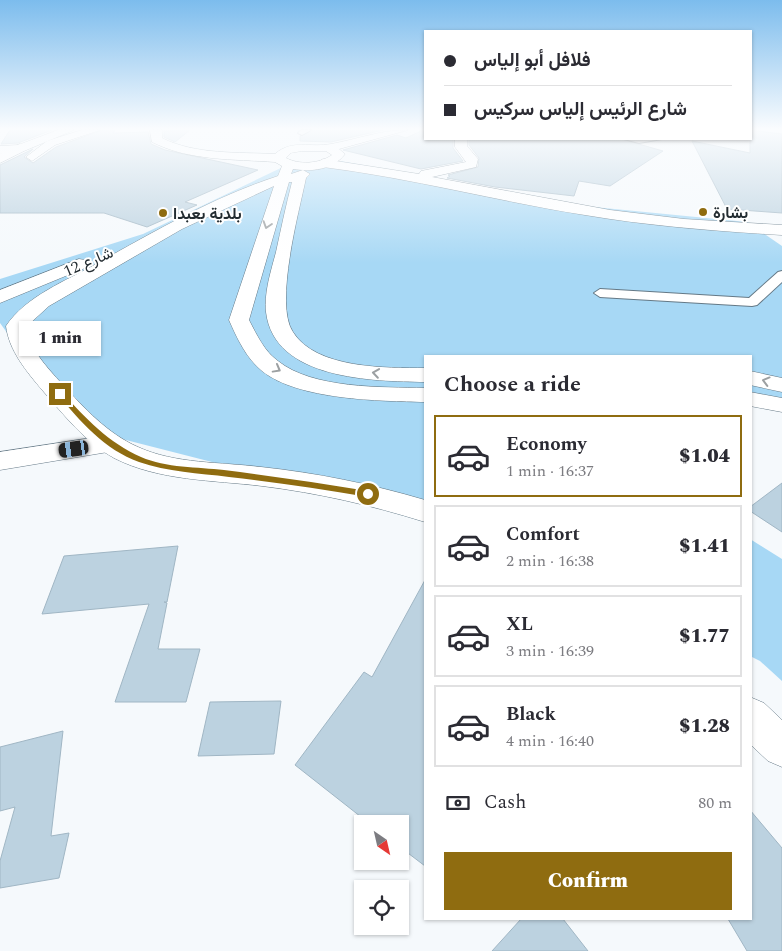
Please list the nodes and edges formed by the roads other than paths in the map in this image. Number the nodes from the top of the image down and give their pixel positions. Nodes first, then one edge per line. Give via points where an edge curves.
1 (284, 174) edge
2 (295, 174) edge
3 (296, 174) edge
4 (399, 174) edge
5 (416, 174) edge
6 (407, 176) junction
7 (176, 226) junction
8 (782, 230) edge
9 (782, 275) edge
10 (600, 293) dead end
11 (0, 297) edge
12 (424, 375) edge
13 (752, 378) edge
14 (782, 385) edge
15 (424, 394) edge
16 (752, 398) edge
17 (782, 405) edge
18 (111, 444) junction
19 (0, 460) edge
20 (424, 511) edge
21 (752, 719) edge
22 (782, 747) edge

1 - 7 main road
2 -> 15 main road via 239,320 247,339 272,368 304,382 392,394
12 -> 3 main road via 389,375 328,365 296,350 287,340 276,314 276,290
4 - 6 main road
5 - 6 main road
6 - 8 main road via 646,221
7 - 11 main road, شارع 12
7 - 18 main road via 42,302 16,326 18,341 37,368 82,420
9 - 10 lane via 752,302
14 -> 13 main road
16 - 17 main road
18 - 19 main road
18 - 20 main road via 140,460 164,466 354,491
21 - 22 main road

